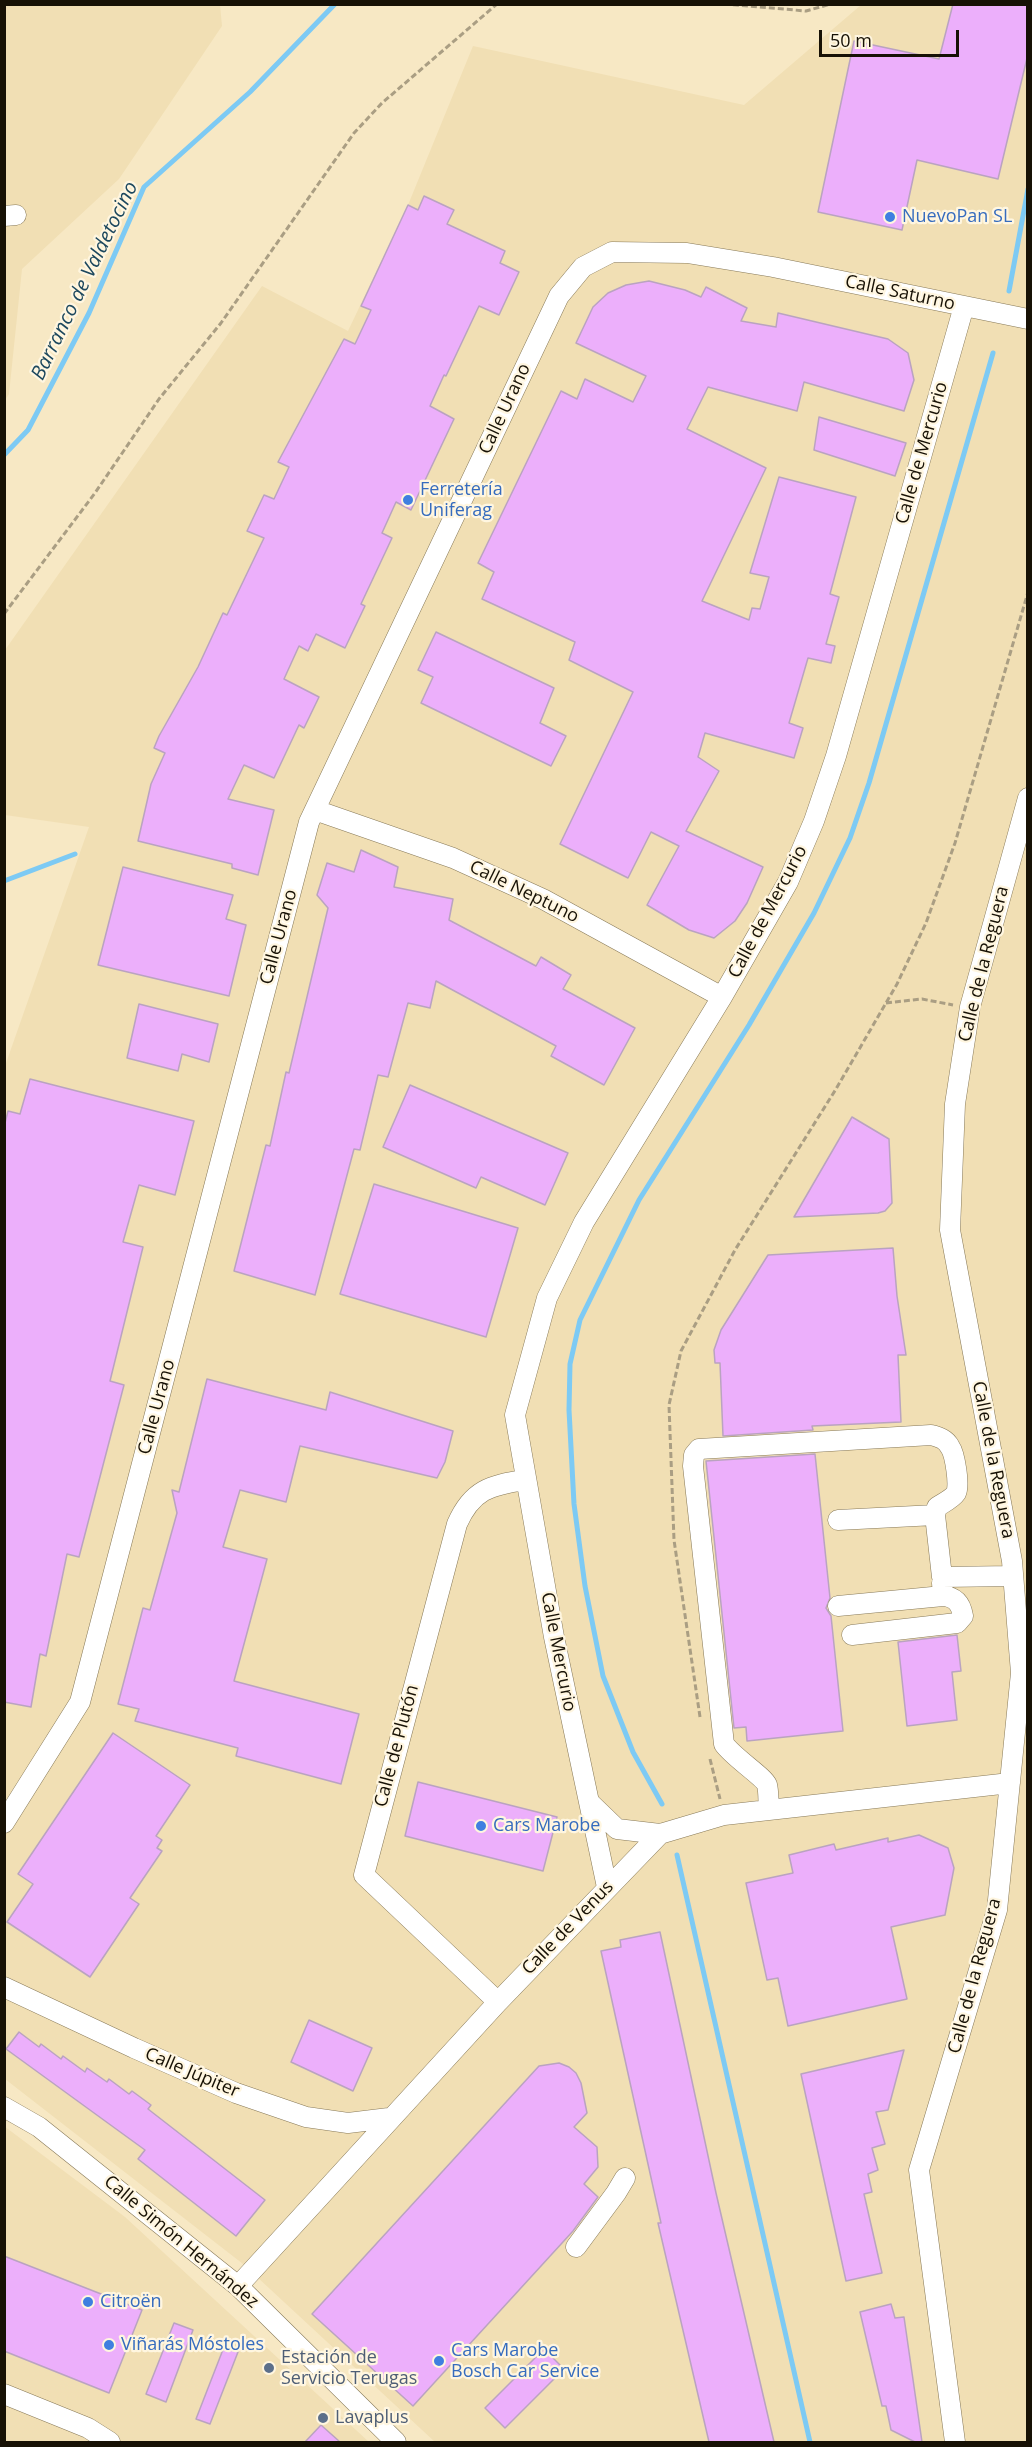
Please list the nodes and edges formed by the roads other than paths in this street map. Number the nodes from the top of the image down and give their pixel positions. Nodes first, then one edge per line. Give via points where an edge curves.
1 (773, 267) joint
2 (964, 306) junction
3 (1028, 319) edge
4 (1028, 798) edge
5 (315, 810) junction
6 (722, 997) junction
7 (515, 1415) joint
8 (525, 1480) junction
9 (935, 1515) junction
10 (838, 1520) dead end
11 (1013, 1576) junction
12 (942, 1587) junction
13 (838, 1606) dead end
14 (852, 1635) dead end
15 (1010, 1783) junction
16 (589, 1802) junction
17 (769, 1810) junction
18 (4, 1823) edge
19 (660, 1834) junction
20 (607, 1887) junction
21 (4, 1987) edge
22 (498, 2002) junction
23 (4, 2107) edge
24 (389, 2118) junction
25 (625, 2178) dead end
26 (576, 2247) dead end
27 (238, 2286) junction
28 (4, 2394) edge
29 (110, 2442) edge
30 (396, 2442) edge
31 (955, 2442) edge

1 - 2 street, Calle Saturno
1 - 5 street, Calle Urano via 687,253 612,252 583,267 558,296
2 - 3 street, Calle Saturno
2 - 6 street, Calle de Mercurio via 814,821 788,882
4 - 11 street, Calle de la Reguera via 970,1007 955,1104 950,1230
5 - 6 street, Calle Neptuno via 453,858 543,898
5 - 18 street, Calle Urano via 80,1702
6 - 7 street, Calle de Mercurio via 584,1222 547,1298
7 - 8 street, Calle Mercurio
8 - 16 street, Calle Mercurio
8 - 22 street, Calle de Plutón via 487,1488 464,1508 457,1524 364,1875
9 - 10 street
9 - 12 street
9 - 17 street via 937,1507 950,1499 958,1485 951,1448 943,1438 931,1435 708,1446 694,1455 724,1744 763,1778
11 - 12 street
11 - 15 street, Calle de la Reguera via 1021,1673
12 - 13 street
12 - 14 street via 962,1607 963,1616 957,1623
15 - 17 street, Calle de Venus
15 - 31 street, Calle de la Reguera via 997,1910 920,2170
16 - 19 street via 617,1829
16 - 20 street, Calle Mercurio
17 - 19 street, Calle de Venus via 724,1815
19 - 20 street, Calle de Venus
20 - 22 street, Calle de Venus
21 - 24 street, Calle Júpiter via 236,2093 306,2117 348,2123
22 - 24 street, Calle de Venus
23 - 27 street, Calle Simón Hernández via 39,2127
24 - 27 street, Calle de Venus
25 - 26 street
27 - 30 street, Calle Simón Hernández
28 - 29 street via 88,2428

